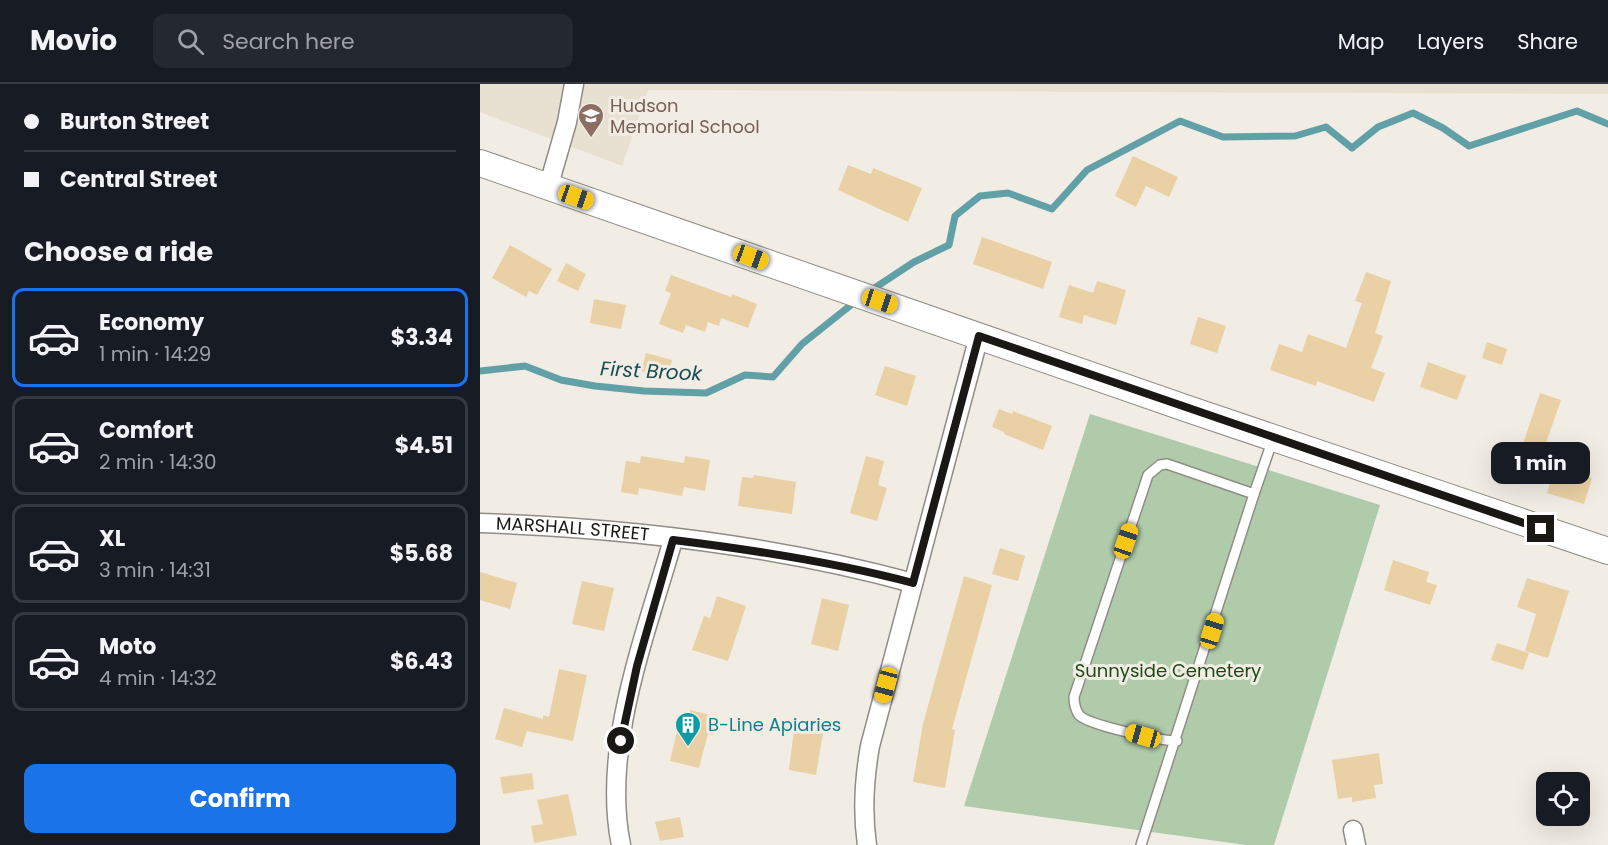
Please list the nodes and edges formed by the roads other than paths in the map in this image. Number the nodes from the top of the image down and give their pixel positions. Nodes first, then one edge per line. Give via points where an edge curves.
1 (574, 84) edge
2 (480, 163) edge
3 (548, 188) junction
4 (979, 336) junction
5 (1274, 438) junction
6 (1254, 494) junction
7 (480, 523) edge
8 (673, 540) junction
9 (1608, 551) edge
10 (913, 583) junction
11 (1177, 741) junction
12 (621, 845) edge
13 (867, 845) edge
14 (1141, 845) edge

1 - 3 street
2 - 3 street
3 - 4 street
4 - 5 street
4 - 10 street
5 - 6 lane
5 - 9 street
6 - 11 lane
6 - 11 lane via 1167,464 1153,469 1074,697 1074,706 1084,719 1163,741
7 - 8 street, MARSHALL STREET via 599,530
8 - 10 street, MARSHALL STREET via 776,552
8 - 12 street via 637,666 621,741 616,818
10 - 13 street via 863,785
11 - 14 lane

